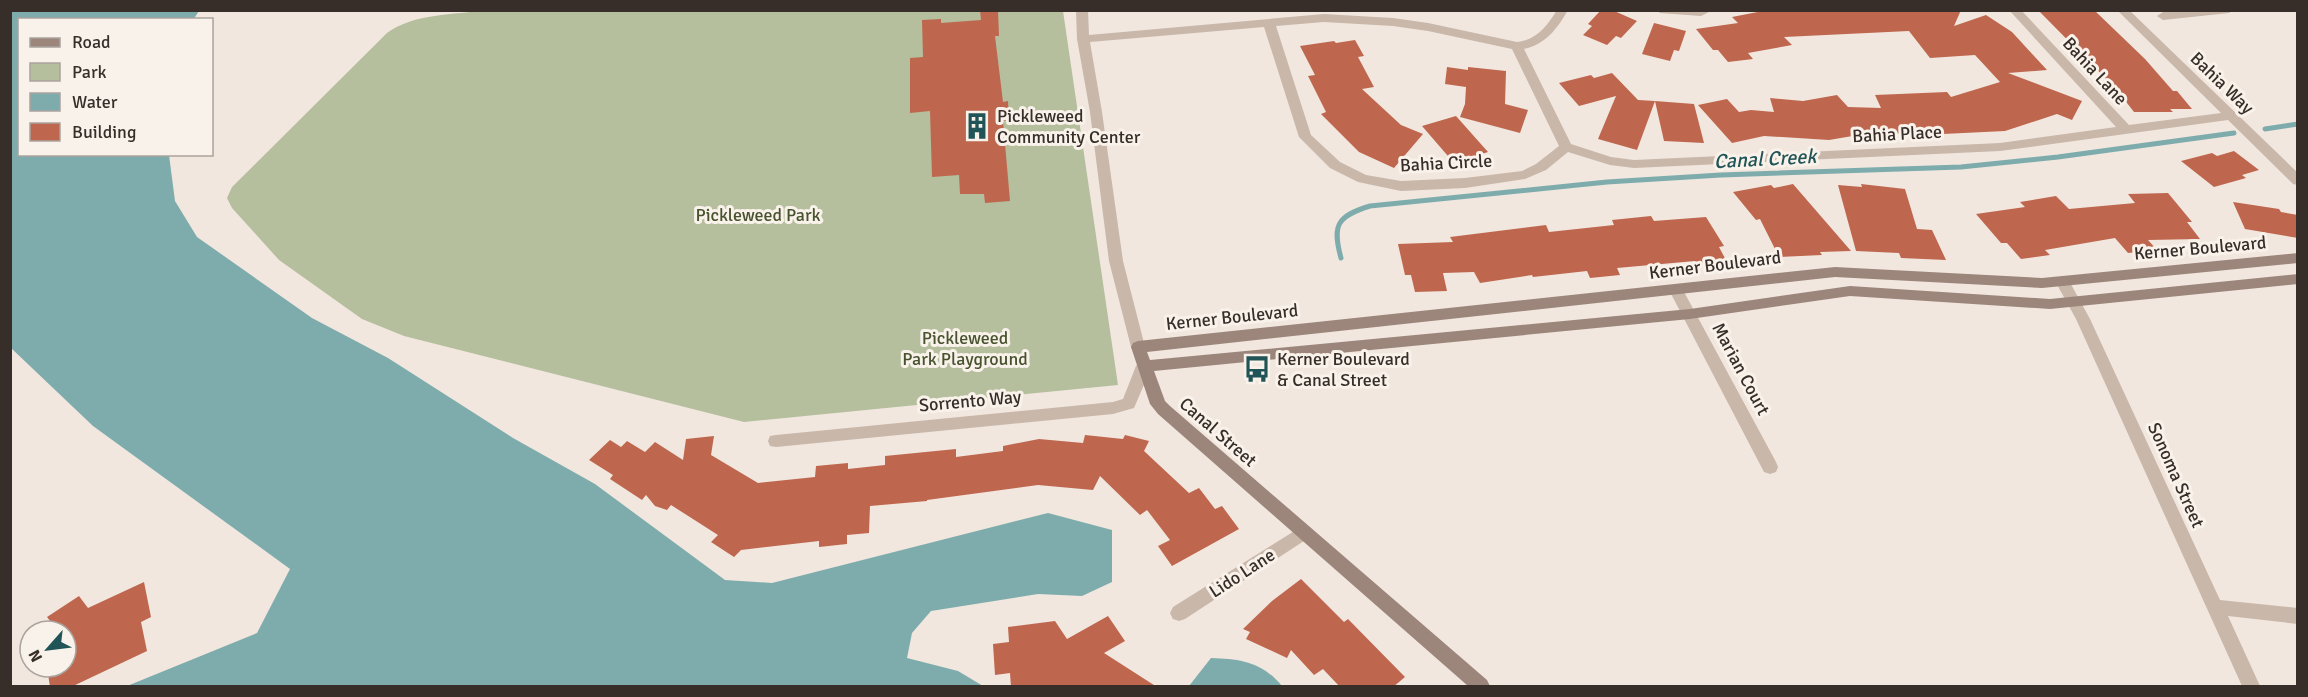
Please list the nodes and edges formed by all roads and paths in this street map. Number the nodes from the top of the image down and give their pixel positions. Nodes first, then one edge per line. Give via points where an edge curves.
1 (1082, 10) edge
2 (1563, 10) edge
3 (1660, 10) edge
4 (1708, 10) edge
5 (2014, 10) edge
6 (2122, 10) edge
7 (2229, 10) edge
8 (2163, 16) dead end
9 (1269, 23) junction
10 (1083, 39) junction
11 (1517, 46) junction
12 (2230, 116) junction
13 (2125, 129) junction
14 (1566, 147) junction
15 (2298, 181) edge
16 (2298, 258) edge
17 (2298, 279) edge
18 (2062, 281) junction
19 (1676, 290) junction
20 (2072, 302) junction
21 (1690, 314) junction
22 (1138, 347) junction
23 (1144, 366) junction
24 (776, 441) dead end
25 (1770, 467) dead end
26 (1304, 532) junction
27 (2214, 607) junction
28 (1179, 613) dead end
29 (2298, 616) edge
30 (1481, 687) edge
31 (2250, 687) edge

1 - 10 street, Canal Street
2 - 11 street via 1538,42
3 - 4 street via 1701,14
5 - 13 street, Bahia Lane
6 - 12 street, Bahia Way
7 - 8 street
9 - 10 street
9 - 11 street via 1324,18 1392,22
9 - 14 street, Bahia Circle via 1305,136 1335,165 1363,179 1401,186 1525,175
10 - 22 street, Canal Street via 1116,261
11 - 14 street
12 - 13 street, Bahia Place
12 - 15 street, Bahia Way
13 - 14 street, Bahia Place via 2000,147 1635,164 1610,161
16 - 18 street, Kerner Boulevard
17 - 20 street
18 - 19 street, Kerner Boulevard via 1835,272
18 - 20 street, Sonoma Street
19 - 21 street, Marian Court
19 - 22 street, Kerner Boulevard
20 - 21 street via 2050,304 1850,291
20 - 27 street, Sonoma Street
21 - 23 street
21 - 25 street, Marian Court
22 - 23 street, Canal Street
23 - 24 street, Sorrento Way via 1129,404 1121,406
23 - 26 street, Canal Street via 1164,411
26 - 28 street, Lido Lane
26 - 30 street, Canal Street
27 - 29 street
27 - 31 street, Sonoma Street

